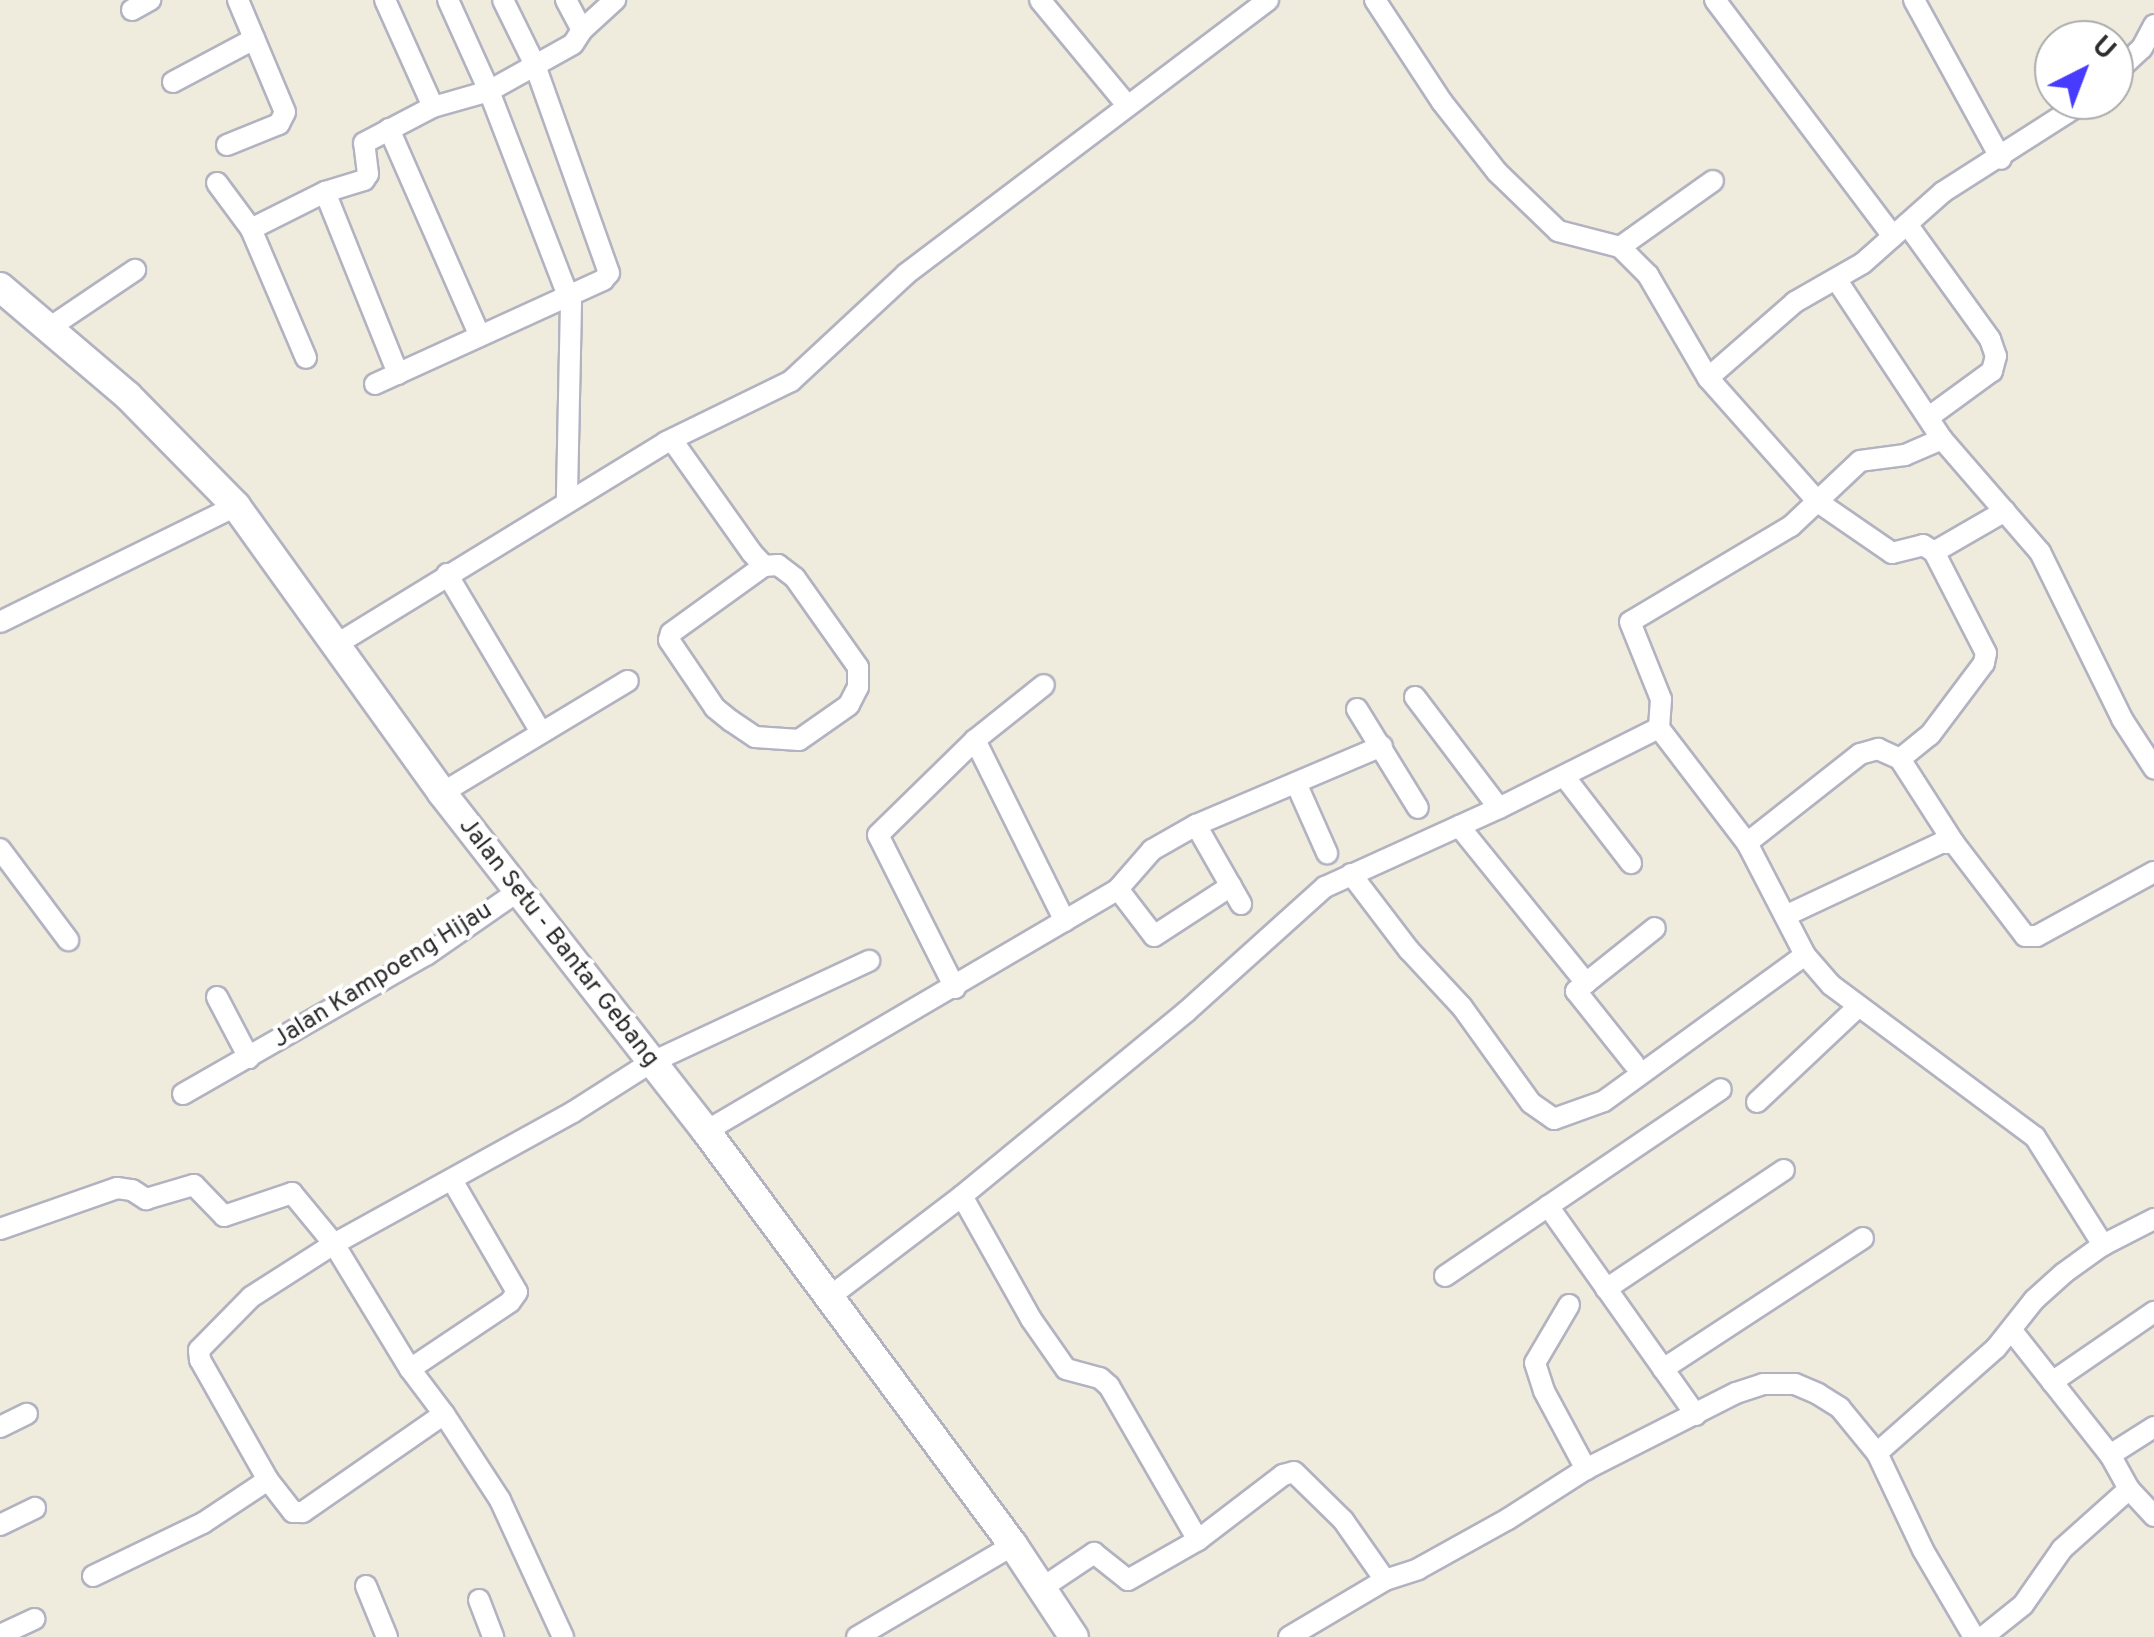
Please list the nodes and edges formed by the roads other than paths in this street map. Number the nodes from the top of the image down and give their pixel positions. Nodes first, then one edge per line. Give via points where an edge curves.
1 (238, 0) edge
2 (385, 0) edge
3 (448, 0) edge
4 (503, 0) edge
5 (566, 0) edge
6 (615, 0) edge
7 (1040, 0) edge
8 (1268, 0) edge
9 (1375, 0) edge
10 (1715, 0) edge
11 (1914, 0) edge
12 (2154, 25) edge
13 (582, 30) junction
14 (254, 39) junction
15 (2148, 54) edge
16 (535, 65) junction
17 (173, 82) dead end
18 (489, 91) junction
19 (1126, 104) junction
20 (433, 106) junction
21 (2058, 120) edge
22 (389, 129) junction
23 (227, 145) dead end
24 (2002, 158) junction
25 (1713, 181) dead end
26 (217, 182) dead end
27 (325, 192) junction
28 (251, 229) junction
29 (1900, 230) junction
30 (1620, 247) junction
31 (135, 270) dead end
32 (1836, 278) junction
33 (0, 287) edge
34 (568, 297) junction
35 (48, 328) junction
36 (480, 336) junction
37 (306, 358) dead end
38 (398, 374) junction
39 (1708, 378) junction
40 (375, 384) dead end
41 (1929, 417) junction
42 (1942, 439) junction
43 (672, 440) junction
44 (567, 502) junction
45 (1818, 502) junction
46 (236, 506) junction
47 (2004, 511) junction
48 (1934, 552) junction
49 (764, 566) junction
50 (447, 574) junction
51 (0, 622) edge
52 (337, 644) junction
53 (628, 681) dead end
54 (1044, 686) dead end
55 (1415, 697) dead end
56 (1356, 709) dead end
57 (1659, 728) junction
58 (540, 732) junction
59 (976, 740) junction
60 (1382, 746) junction
61 (1900, 759) junction
62 (2154, 768) edge
63 (1564, 776) junction
64 (1296, 782) junction
65 (442, 793) junction
66 (1418, 808) dead end
67 (1499, 808) junction
68 (1196, 824) junction
69 (1459, 826) junction
70 (1747, 843) junction
71 (1954, 843) junction
72 (0, 849) edge
73 (1327, 853) dead end
74 (1630, 864) dead end
75 (2154, 872) edge
76 (1351, 874) junction
77 (1118, 889) junction
78 (516, 892) junction
79 (1786, 916) junction
80 (1065, 921) junction
81 (1655, 928) dead end
82 (68, 940) dead end
83 (1804, 955) junction
84 (868, 961) dead end
85 (1586, 983) junction
86 (956, 988) junction
87 (217, 998) dead end
88 (1859, 1006) junction
89 (249, 1058) junction
90 (650, 1063) junction
91 (1634, 1064) dead end
92 (1721, 1089) dead end
93 (182, 1094) dead end
94 (1757, 1102) dead end
95 (706, 1132) junction
96 (1784, 1170) dead end
97 (452, 1180) junction
98 (962, 1196) junction
99 (1548, 1206) junction
100 (2154, 1219) edge
101 (0, 1229) edge
102 (1863, 1238) dead end
103 (334, 1244) junction
104 (2103, 1245) junction
105 (1446, 1276) dead end
106 (1606, 1289) junction
107 (828, 1298) junction
108 (1569, 1304) dead end
109 (2154, 1312) edge
110 (2012, 1332) junction
111 (410, 1368) junction
112 (1664, 1370) junction
113 (2052, 1382) junction
114 (27, 1414) dead end
115 (444, 1414) junction
116 (1696, 1415) junction
117 (0, 1427) edge
118 (2154, 1427) edge
119 (1878, 1453) junction
120 (2110, 1455) junction
121 (1586, 1469) junction
122 (268, 1480) junction
123 (2129, 1488) junction
124 (34, 1508) dead end
125 (2154, 1516) edge
126 (0, 1525) edge
127 (1198, 1540) junction
128 (1013, 1545) junction
129 (93, 1576) dead end
130 (1385, 1580) junction
131 (366, 1586) dead end
132 (1042, 1588) junction
133 (478, 1600) dead end
134 (35, 1619) dead end
135 (0, 1635) edge
136 (387, 1637) edge
137 (493, 1637) edge
138 (563, 1637) edge
139 (857, 1637) edge
140 (1074, 1637) edge
141 (1290, 1637) edge
142 (1974, 1637) edge
143 (1984, 1637) edge

1 - 14 street
2 - 20 street
3 - 18 street
4 - 16 street
5 - 13 street
6 - 13 street
7 - 19 street
8 - 19 street
9 - 30 street via 1497,172 1558,231
10 - 29 street
11 - 24 street
12 - 15 street
13 - 16 street via 574,44
14 - 17 street
14 - 23 street via 284,116
16 - 18 street
16 - 34 street via 610,264 603,280
18 - 20 street
18 - 34 street
19 - 43 street via 906,274 791,381
20 - 22 street
21 - 24 street
22 - 27 street via 364,142 367,178
22 - 36 street
24 - 29 street via 1943,192
25 - 30 street
26 - 28 street
27 - 28 street
27 - 38 street
28 - 37 street
29 - 32 street
29 - 41 street via 1990,339 1996,356 1992,371
30 - 39 street via 1648,274
31 - 35 street
32 - 39 street via 1795,302
32 - 41 street
33 - 35 main road, Jalan Setu - Bantar Gebang
34 - 36 street
34 - 44 street
35 - 46 main road, Jalan Setu - Bantar Gebang via 128,396
36 - 38 street
38 - 40 street
39 - 45 street
41 - 42 street
42 - 45 street via 1905,455 1860,461
42 - 47 street
43 - 44 street
43 - 49 street
44 - 50 street
45 - 48 street via 1892,553 1923,545
45 - 57 street via 1791,526 1630,622 1661,699
46 - 51 street
46 - 52 main road, Jalan Setu - Bantar Gebang
47 - 48 street
47 - 62 street via 2040,552 2122,719
48 - 61 street via 1986,653 1930,735
49 - 49 street via 670,640 731,721 755,737 800,740 850,706 858,668 795,578 778,565
50 - 52 street
50 - 58 street
52 - 65 main road, Jalan Setu - Bantar Gebang
53 - 58 street
54 - 59 street
55 - 67 street
56 - 60 street
57 - 63 street
57 - 70 street
58 - 65 street
59 - 80 street
59 - 86 street via 878,835
60 - 64 street
60 - 66 street
61 - 70 street via 1878,749 1860,754
61 - 71 street
63 - 67 street
63 - 74 street
64 - 68 street
64 - 73 street
65 - 78 main road, Jalan Setu - Bantar Gebang
67 - 69 street
68 - 77 street via 1152,850
68 - 77 street via 1236,895 1154,936
69 - 76 street
69 - 85 street
70 - 79 street
71 - 75 street via 2025,936 2037,936
71 - 79 street via 1941,843
72 - 82 street
76 - 83 street via 1531,1102 1554,1119 1604,1101
76 - 98 street via 1325,887 1186,1012
77 - 80 street
78 - 89 street, Jalan Kampoeng Hijau via 426,955
78 - 90 main road, Jalan Setu - Bantar Gebang
79 - 83 street
80 - 86 street
81 - 85 street
83 - 88 street
84 - 90 street
85 - 91 street via 1576,991
86 - 95 street
87 - 89 street, Jalan Kampoeng Hijau
88 - 94 street
88 - 104 street via 2035,1138
89 - 93 street, Jalan Kampoeng Hijau
90 - 95 main road, Jalan Setu - Bantar Gebang
90 - 97 street
92 - 99 street
95 - 107 main road, Jalan Setu - Bantar Gebang
96 - 106 street
97 - 103 street
97 - 111 street via 517,1292
98 - 107 street
98 - 127 street via 1066,1369 1110,1386
99 - 105 street
99 - 106 street
100 - 104 street
101 - 103 street via 117,1188 146,1199 194,1185 224,1216 292,1193
102 - 112 street
103 - 111 street
103 - 122 street via 252,1297 199,1350
104 - 110 street via 2034,1300
106 - 112 street
107 - 128 main road, Jalan Setu - Bantar Gebang
108 - 121 street via 1535,1363
109 - 113 street
110 - 113 street
110 - 119 street
111 - 115 street
112 - 116 street
113 - 120 street
114 - 117 street
115 - 122 street via 302,1512 286,1506
115 - 138 street via 500,1500
116 - 119 street via 1763,1384 1795,1384 1840,1408
116 - 121 street
118 - 120 street
119 - 142 street
120 - 123 street
121 - 130 street via 1453,1550
122 - 129 street via 203,1522
123 - 125 street
123 - 143 street via 2062,1549 2023,1604
124 - 126 street
127 - 130 street via 1294,1472 1343,1520
127 - 132 street via 1128,1580 1099,1554 1090,1554
128 - 132 main road, Jalan Setu - Bantar Gebang
128 - 139 street
130 - 141 street
131 - 136 street
132 - 140 main road, Jalan Setu - Bantar Gebang
133 - 137 street
134 - 135 street

